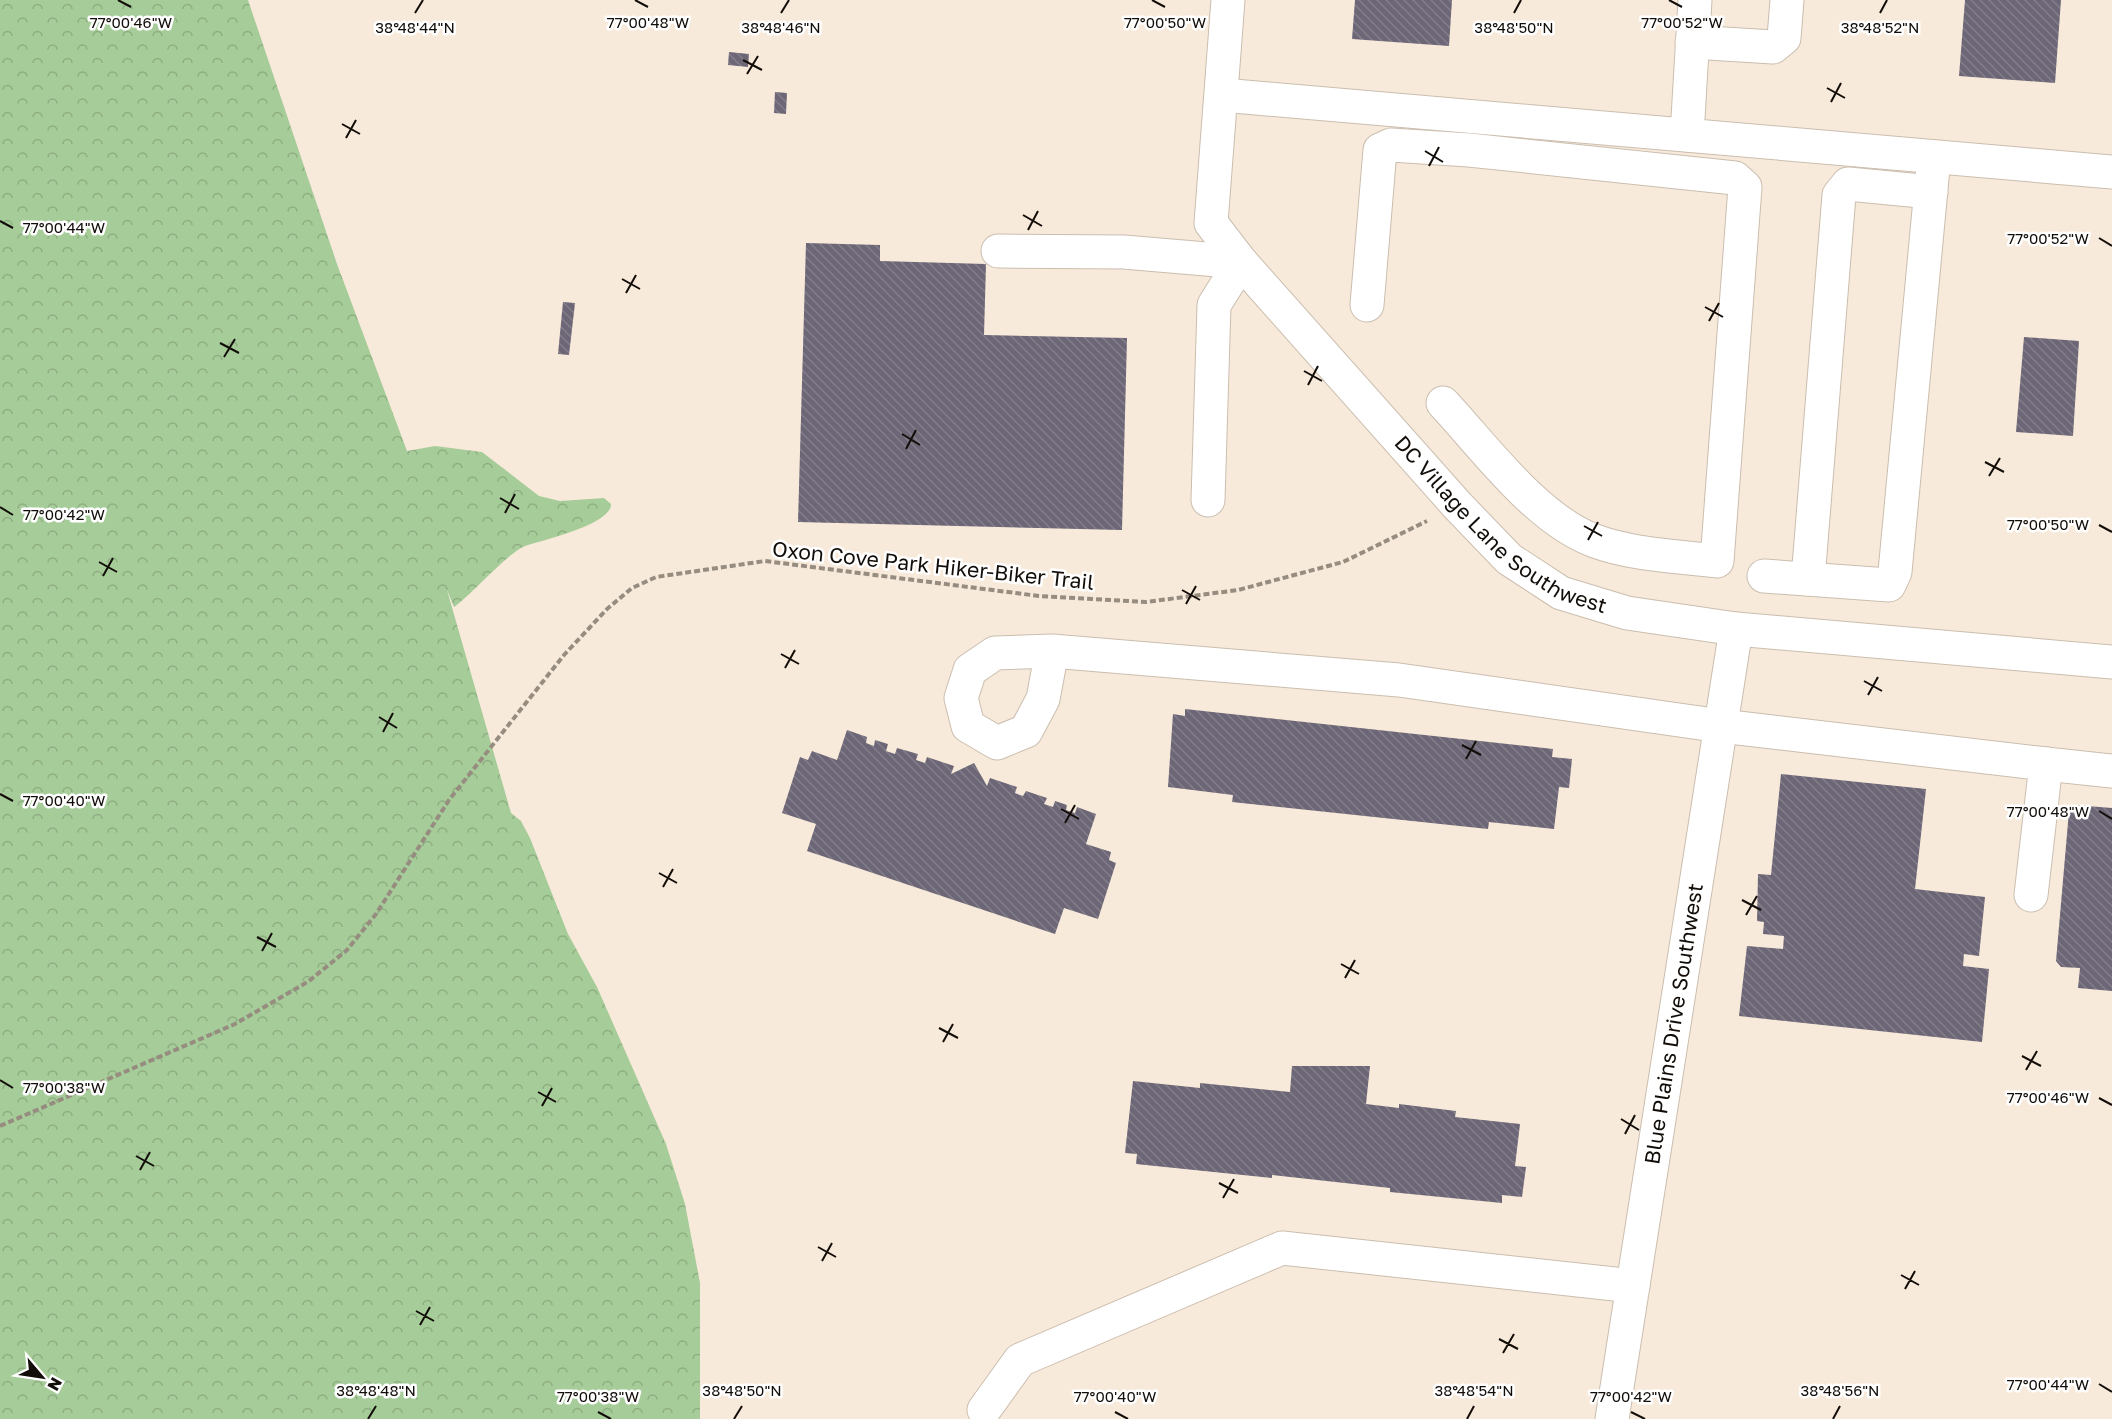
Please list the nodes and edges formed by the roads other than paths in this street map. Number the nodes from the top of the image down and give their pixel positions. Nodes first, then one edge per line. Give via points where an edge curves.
1 (1228, 0) edge
2 (1695, 0) edge
3 (1787, 0) edge
4 (1692, 42) junction
5 (1222, 95) junction
6 (1671, 134) junction
7 (1934, 157) junction
8 (1651, 168) junction
9 (2112, 172) edge
10 (1931, 192) junction
11 (998, 251) dead end
12 (1241, 262) junction
13 (1367, 305) dead end
14 (1443, 403) dead end
15 (1208, 500) dead end
16 (1764, 576) dead end
17 (1808, 579) junction
18 (1736, 629) junction
19 (1052, 651) dead end
20 (2112, 662) edge
21 (1721, 726) junction
22 (2046, 764) junction
23 (2112, 771) edge
24 (2031, 895) dead end
25 (1633, 1286) junction
26 (984, 1410) dead end
27 (1612, 1419) edge

1 - 5 street, DC Village Lane Southwest
2 - 4 street
3 - 4 street via 1784,38 1773,47
4 - 6 street
5 - 6 street
5 - 12 street, DC Village Lane Southwest via 1211,223
6 - 7 street
6 - 8 street
7 - 9 street
7 - 10 street
8 - 13 street via 1469,150 1391,145 1380,150
8 - 14 street via 1735,178 1745,187 1717,561 1592,541 1541,509
10 - 17 street via 1895,572 1889,585
10 - 17 street via 1848,184 1839,195
11 - 12 street via 1124,252
12 - 15 street via 1214,305
12 - 18 street, DC Village Lane Southwest via 1509,559 1561,593 1627,613
16 - 17 street
18 - 20 street, DC Village Lane Southwest
18 - 21 street, Blue Plains Drive Southwest
19 - 21 street via 1399,680
21 - 22 street
21 - 25 street, Blue Plains Drive Southwest
22 - 23 street
22 - 24 street
25 - 26 street via 1282,1248 1020,1360
25 - 27 street, Blue Plains Drive Southwest

